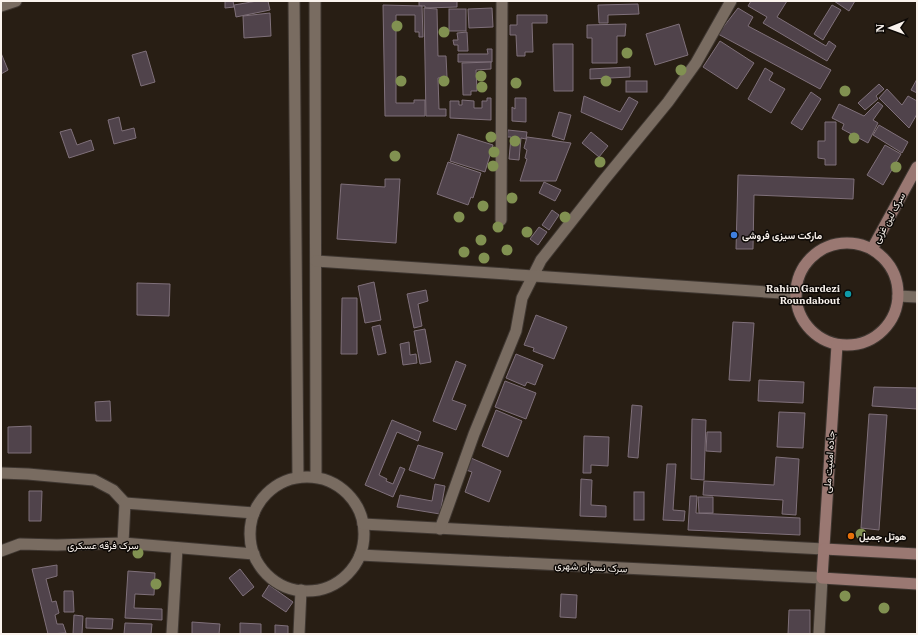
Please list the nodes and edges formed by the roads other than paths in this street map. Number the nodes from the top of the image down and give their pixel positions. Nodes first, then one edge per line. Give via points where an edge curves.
1 (16, 1) edge
2 (294, 1) edge
3 (315, 1) edge
4 (502, 1) edge
5 (731, 1) edge
6 (1, 6) edge
7 (917, 167) edge
8 (501, 220) dead end
9 (872, 249) junction
10 (316, 261) junction
11 (533, 276) junction
12 (796, 294) junction
13 (898, 296) junction
14 (917, 297) edge
15 (837, 345) junction
16 (1, 473) edge
17 (298, 477) junction
18 (316, 477) junction
19 (125, 503) junction
20 (254, 513) junction
21 (363, 524) junction
22 (440, 529) junction
23 (123, 543) junction
24 (176, 548) junction
25 (824, 549) junction
26 (1, 551) edge
27 (254, 554) junction
28 (917, 554) edge
29 (360, 555) junction
30 (822, 578) junction
31 (917, 584) edge
32 (301, 590) junction
33 (172, 634) edge
34 (299, 634) edge
35 (819, 634) edge

1 - 6 street
2 - 17 street
3 - 10 street
4 - 8 street
5 - 11 street via 696,63 668,102 604,180 542,260
7 - 9 main road, سرک لین غزنی
9 - 12 main road via 856,243 838,243 821,249 808,261 799,276
9 - 13 main road via 890,266 896,277
10 - 11 street
10 - 18 street
11 - 12 street
11 - 22 street via 522,298 516,331 474,434
12 - 15 main road via 798,311 807,326 820,338
13 - 14 street
13 - 15 main road via 895,314 885,329 871,340 854,345
15 - 25 main road, جاده امنیت ملی
16 - 19 street via 94,480 113,490
17 - 18 street
17 - 20 street via 272,489 261,500
18 - 21 street via 333,483 347,493 358,507
19 - 20 street
19 - 23 street
20 - 27 street via 251,526
21 - 22 street
21 - 29 street via 364,540
22 - 25 street
23 - 24 street, سرک فرقه عسکری
23 - 26 street, سرک فرقه عسکری via 20,544
24 - 27 street, سرک فرقه عسکری
24 - 33 street
25 - 28 main road
25 - 30 main road, جاده امنیت ملی
27 - 32 street via 270,577 282,585
29 - 30 street, سرک نسوان شهری
29 - 32 street via 352,569 340,580 326,588
30 - 31 main road
30 - 35 street
32 - 34 street

